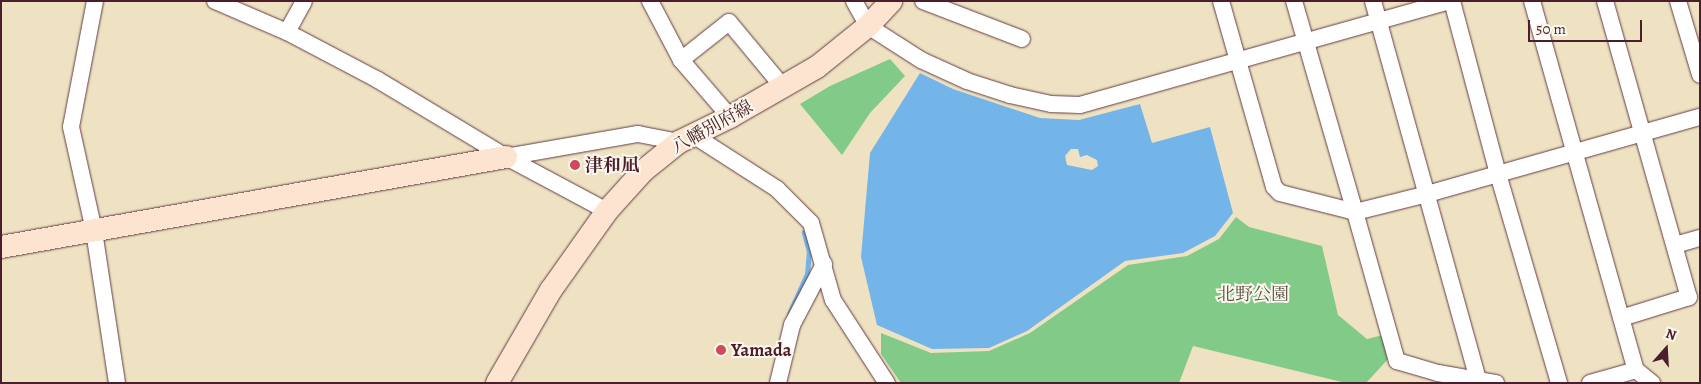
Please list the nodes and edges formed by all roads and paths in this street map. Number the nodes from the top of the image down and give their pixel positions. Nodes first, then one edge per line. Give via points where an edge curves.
1 (95, 1) edge
2 (215, 1) edge
3 (304, 1) edge
4 (650, 1) edge
5 (854, 1) edge
6 (891, 1) edge
7 (923, 1) edge
8 (1221, 1) edge
9 (1294, 1) edge
10 (1374, 1) edge
11 (1450, 1) edge
12 (1532, 1) edge
13 (1605, 1) edge
14 (1678, 1) edge
15 (1379, 21) junction
16 (868, 26) junction
17 (288, 32) junction
18 (1022, 39) dead end
19 (1304, 42) junction
20 (681, 60) junction
21 (1238, 61) junction
22 (1700, 75) edge
23 (783, 87) junction
24 (730, 117) junction
25 (1700, 117) edge
26 (1643, 133) junction
27 (686, 138) junction
28 (1575, 152) junction
29 (506, 157) junction
30 (1498, 174) junction
31 (1427, 194) junction
32 (607, 210) junction
33 (1355, 212) junction
34 (94, 231) junction
35 (1700, 238) edge
36 (1675, 245) junction
37 (1, 247) edge
38 (824, 264) junction
39 (1622, 318) junction
40 (1636, 370) junction
41 (1418, 375) edge
42 (1479, 382) junction
43 (117, 383) edge
44 (497, 383) edge
45 (778, 383) edge
46 (887, 383) edge
47 (1496, 383) edge
48 (1559, 383) edge
49 (1590, 383) edge
50 (1652, 383) edge

1 - 34 street via 71,127
2 - 17 street
3 - 17 street
4 - 20 street
5 - 16 street
6 - 16 main road, 八幡別府線
7 - 18 street
8 - 21 street
9 - 19 street
10 - 15 street
11 - 15 street
11 - 30 street
12 - 28 street
13 - 26 street
14 - 22 street
15 - 19 street
15 - 31 street
16 - 21 street via 921,60 967,81 1051,104 1080,104
16 - 23 main road, 八幡別府線 via 817,67
17 - 29 street via 378,80
19 - 21 street
19 - 33 street
20 - 23 street via 729,22
20 - 24 street
21 - 33 street via 1274,187 1280,193
23 - 24 main road, 八幡別府線
24 - 27 main road, 八幡別府線
25 - 26 street
26 - 28 street
26 - 36 street
27 - 29 street via 638,134
27 - 32 main road, 八幡別府線 via 643,171
27 - 38 street via 777,188 811,223
28 - 30 street
28 - 39 street
29 - 32 street
29 - 34 main road
30 - 31 street
30 - 48 street
31 - 33 street
31 - 42 street
32 - 44 main road, 八幡別府線 via 552,290
33 - 41 street via 1397,361
34 - 37 main road
34 - 43 street
35 - 36 street
36 - 39 street via 1689,297
38 - 45 street via 792,325
38 - 46 street via 833,300
39 - 40 street
40 - 49 street
40 - 50 street
41 - 42 street
42 - 47 street

